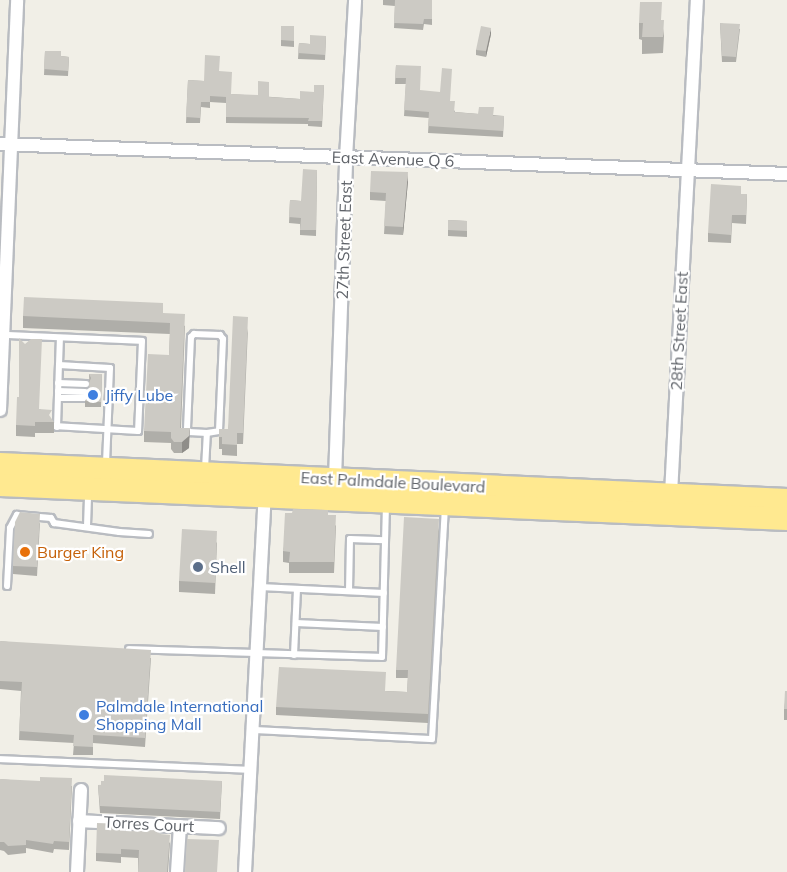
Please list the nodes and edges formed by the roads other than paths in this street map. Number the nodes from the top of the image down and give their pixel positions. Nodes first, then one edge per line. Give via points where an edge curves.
1 (17, 0) edge
2 (355, 0) edge
3 (697, 0) edge
4 (5, 144) edge
5 (346, 158) junction
6 (687, 168) junction
7 (787, 174) edge
8 (5, 335) junction
9 (60, 338) junction
10 (58, 365) junction
11 (58, 383) junction
12 (86, 384) dead end
13 (102, 384) edge
14 (110, 384) junction
15 (58, 394) junction
16 (85, 395) dead end
17 (0, 410) edge
18 (107, 429) junction
19 (207, 433) junction
20 (0, 464) edge
21 (106, 468) junction
22 (205, 473) junction
23 (335, 479) junction
24 (0, 485) edge
25 (265, 486) junction
26 (88, 490) junction
27 (671, 494) junction
28 (787, 500) edge
29 (386, 502) junction
30 (445, 505) junction
31 (787, 519) edge
32 (87, 526) junction
33 (149, 534) dead end
34 (385, 540) junction
35 (7, 586) dead end
36 (260, 587) junction
37 (297, 589) junction
38 (349, 591) junction
39 (384, 593) junction
40 (296, 623) junction
41 (383, 627) junction
42 (124, 648) edge
43 (256, 653) junction
44 (294, 655) junction
45 (252, 730) junction
46 (0, 759) edge
47 (250, 770) junction
48 (81, 790) dead end
49 (80, 821) junction
50 (180, 826) junction
51 (219, 828) dead end
52 (77, 872) edge
53 (177, 872) edge
54 (245, 872) edge

1 - 4 street
2 - 5 street, 27th Street East
3 - 6 street, 28th Street East
4 - 5 street, East Avenue Q 6
4 - 8 street
5 - 6 street, East Avenue Q 6
5 - 23 street, 27th Street East
6 - 7 street, East Avenue Q 6
6 - 27 street, 28th Street East
8 - 9 lane
8 - 17 street
9 - 10 lane
9 - 18 lane via 142,341 138,431
10 - 11 lane
10 - 14 lane via 110,368
11 - 12 lane
11 - 15 lane
13 - 14 lane
14 - 18 lane via 105,396
15 - 16 lane
15 - 18 lane via 56,427
18 - 21 lane
19 - 19 lane via 219,431 223,339 220,335 195,334 191,337 187,429
19 - 22 lane
20 - 21 highway, East Palmdale Boulevard
21 - 22 highway, East Palmdale Boulevard
22 - 25 highway, East Palmdale Boulevard
23 - 25 highway, East Palmdale Boulevard
23 - 27 highway, East Palmdale Boulevard
24 - 26 highway, East Palmdale Boulevard
25 - 26 highway, East Palmdale Boulevard
25 - 29 highway, East Palmdale Boulevard
25 - 36 street
26 - 32 lane
27 - 28 highway, East Palmdale Boulevard
29 - 30 highway, East Palmdale Boulevard
29 - 34 lane
30 - 31 highway, East Palmdale Boulevard
30 - 45 lane via 432,739
32 - 33 lane
32 - 35 lane via 17,515 12,520
34 - 38 lane via 350,539
34 - 39 lane
36 - 37 lane
36 - 43 street
37 - 38 lane
37 - 40 lane
38 - 39 lane
39 - 41 lane
40 - 41 lane
40 - 44 lane
41 - 44 lane via 382,657
42 - 43 lane
43 - 44 lane
43 - 45 street
45 - 47 street
46 - 47 lane
47 - 54 street
48 - 49 street
49 - 50 street, Torres Court
49 - 52 street
50 - 51 street, Torres Court
50 - 53 street

